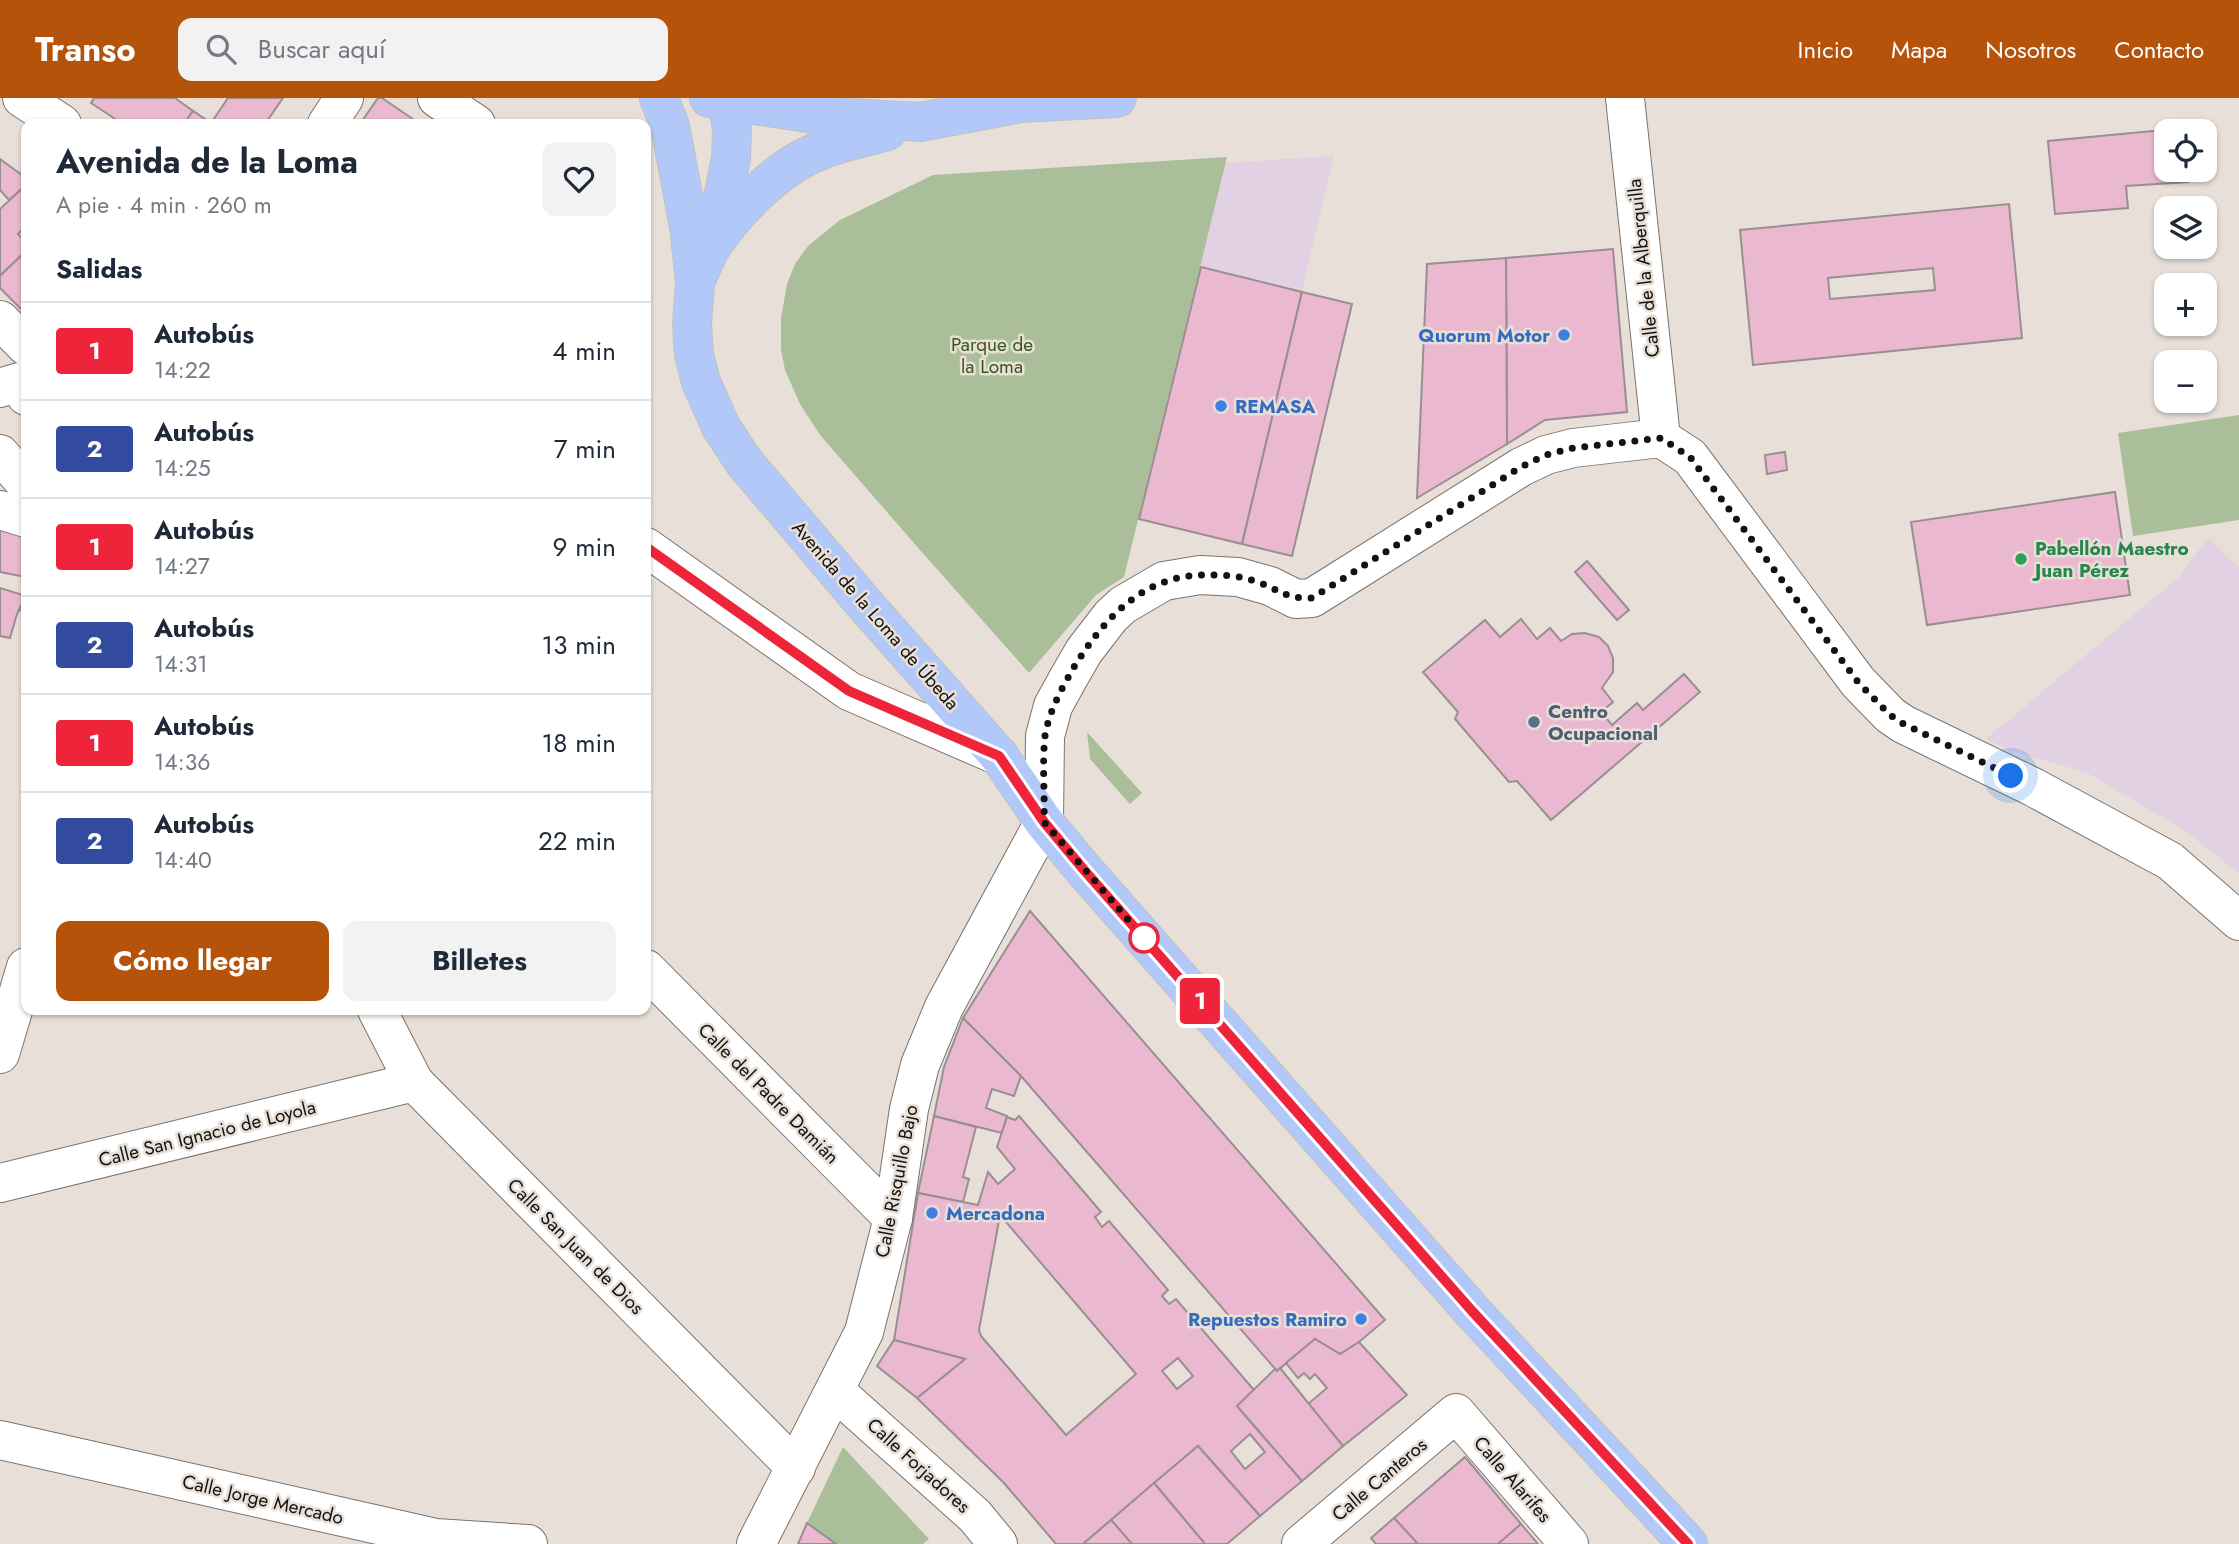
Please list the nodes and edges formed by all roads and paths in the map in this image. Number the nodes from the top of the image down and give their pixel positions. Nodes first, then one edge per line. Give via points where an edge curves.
1 (22, 98) edge
2 (344, 98) edge
3 (437, 98) edge
4 (659, 98) edge
5 (1117, 98) edge
6 (1625, 98) edge
7 (726, 99) edge
8 (1007, 100) edge
9 (54, 119) edge
10 (330, 119) edge
11 (468, 119) edge
12 (920, 122) junction
13 (701, 235) junction
14 (0, 320) edge
15 (21, 341) edge
16 (21, 386) edge
17 (0, 388) edge
18 (0, 411) edge
19 (0, 418) edge
20 (1661, 438) junction
21 (0, 454) edge
22 (21, 480) edge
23 (21, 489) edge
24 (0, 503) edge
25 (0, 510) edge
26 (21, 517) edge
27 (651, 551) edge
28 (999, 756) junction
29 (1044, 822) junction
30 (2239, 921) edge
31 (651, 974) edge
32 (21, 984) edge
33 (380, 1015) edge
34 (0, 1054) edge
35 (414, 1082) junction
36 (0, 1183) edge
37 (893, 1218) junction
38 (835, 1391) junction
39 (1456, 1413) joint
40 (0, 1440) edge
41 (796, 1468) junction
42 (528, 1544) edge
43 (756, 1544) edge
44 (998, 1544) edge
45 (1301, 1544) edge
46 (1569, 1544) edge
47 (1688, 1544) edge

1 - 9 street
2 - 10 street
3 - 11 street
4 - 13 main road
5 - 8 main road
6 - 20 street, Calle de la Alberquilla
7 - 12 main road via 833,117
7 - 13 main road via 731,158
8 - 12 main road
12 - 13 main road via 806,156
13 - 28 main road, Avenida de la Loma de Úbeda via 692,324 694,355 721,427 744,462 867,608
14 - 15 street
16 - 17 street via 19,382
18 - 19 street
20 - 29 street via 1573,448 1531,461 1312,598 1296,599 1245,578 1210,575 1164,581 1137,596 1098,632 1053,706 1045,736
20 - 30 street via 1690,457 1858,682 1890,715 2170,861
21 - 22 street
23 - 24 street
25 - 26 street
27 - 28 street via 849,691
28 - 29 main road, Avenida de la Loma de Úbeda
29 - 37 street, Calle Risquillo Bajo via 931,1035 909,1108
29 - 47 main road, Avenida de la Loma de Úbeda via 1472,1311
31 - 37 street, Calle del Padre Damián
32 - 34 street
33 - 35 street, Calle San Juan de Dios
35 - 36 street, Calle San Ignacio de Loyola
35 - 41 street, Calle San Juan de Dios
37 - 38 street, Calle Risquillo Bajo via 864,1332
38 - 41 street, Calle Risquillo Bajo
38 - 44 street, Calle Forjadores via 975,1516
39 - 45 street, Calle Canteros
39 - 46 street, Calle Alarifes
40 - 42 street, Calle Jorge Mercado via 436,1538
41 - 43 street, Calle Risquillo Bajo

